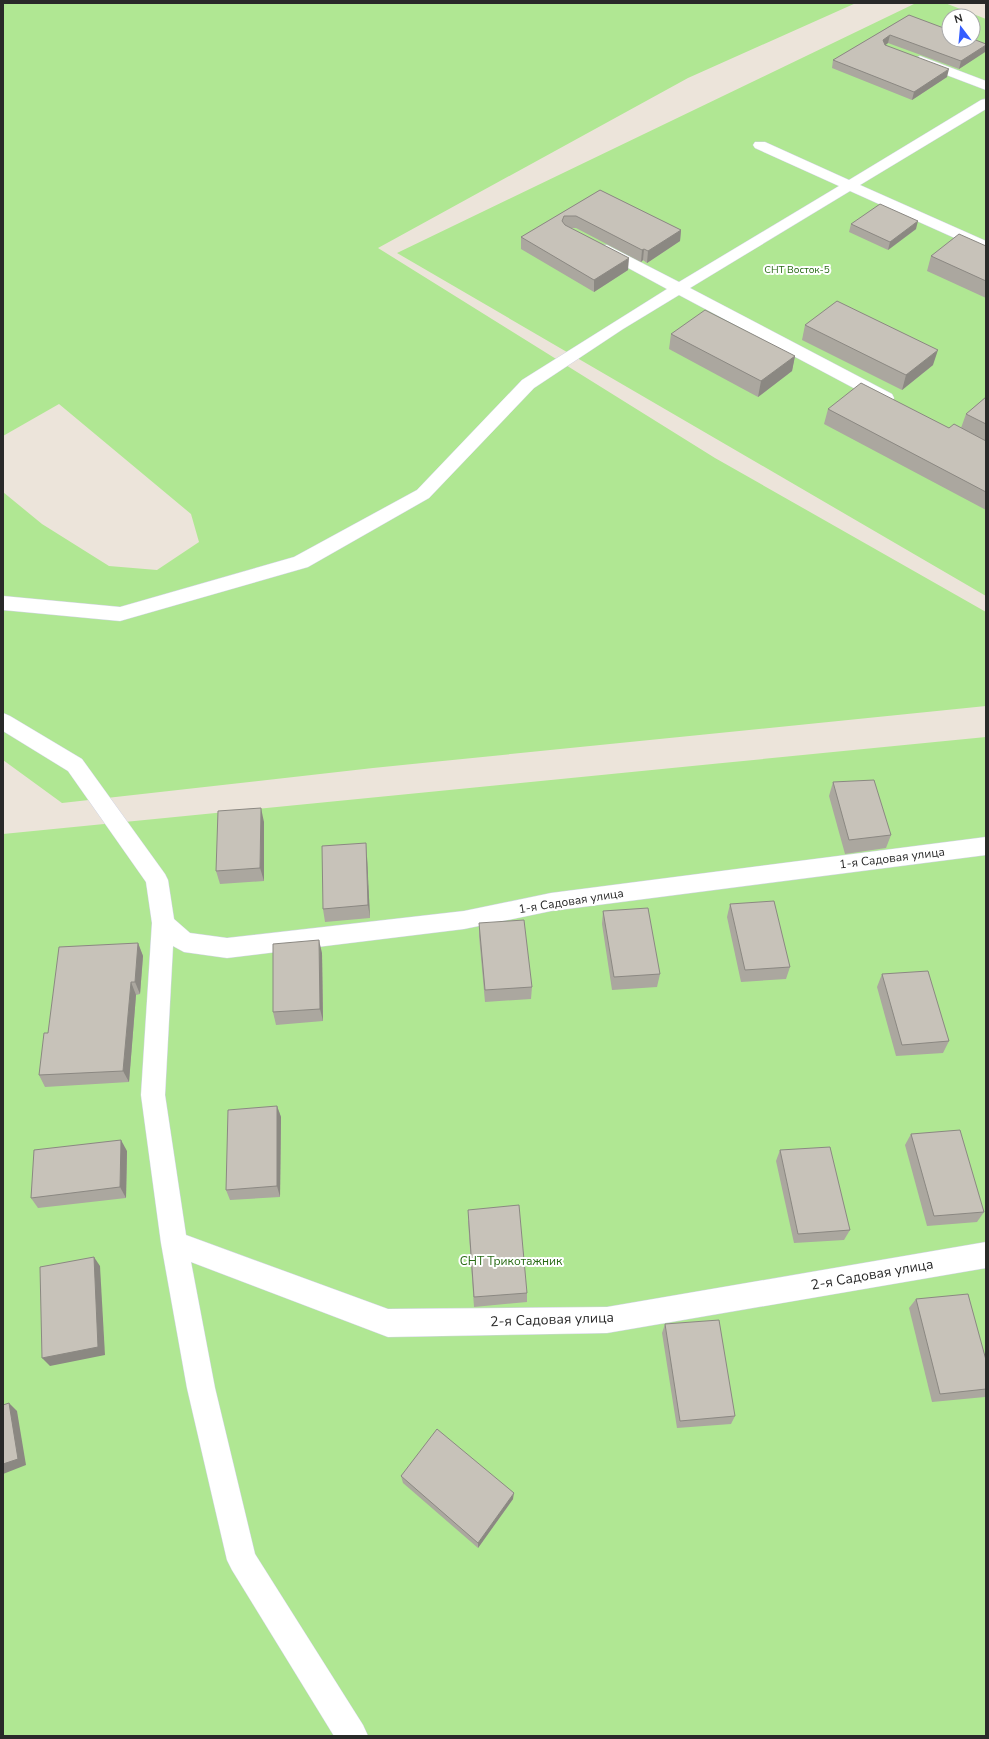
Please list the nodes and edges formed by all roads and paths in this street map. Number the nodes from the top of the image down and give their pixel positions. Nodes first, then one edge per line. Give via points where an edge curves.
1 (904, 54) edge
2 (986, 86) edge
3 (986, 103) edge
4 (760, 145) dead end
5 (850, 185) junction
6 (591, 243) edge
7 (986, 247) edge
8 (679, 288) junction
9 (897, 404) edge
10 (3, 603) edge
11 (3, 721) edge
12 (986, 846) edge
13 (163, 923) junction
14 (174, 1242) junction
15 (986, 1255) edge
16 (352, 1736) edge

1 - 2 street
3 - 5 street
4 - 5 street
5 - 7 street
5 - 8 street
6 - 8 street
8 - 9 street
8 - 10 street via 528,384 422,494 301,562 120,614
11 - 13 street via 75,765 157,880
12 - 13 street, 1-я Садовая улица via 551,902 464,920 227,948 184,942
13 - 14 street via 153,1095
14 - 15 street, 2-я Садовая улица via 388,1322 607,1320
14 - 16 street via 202,1388 242,1560

